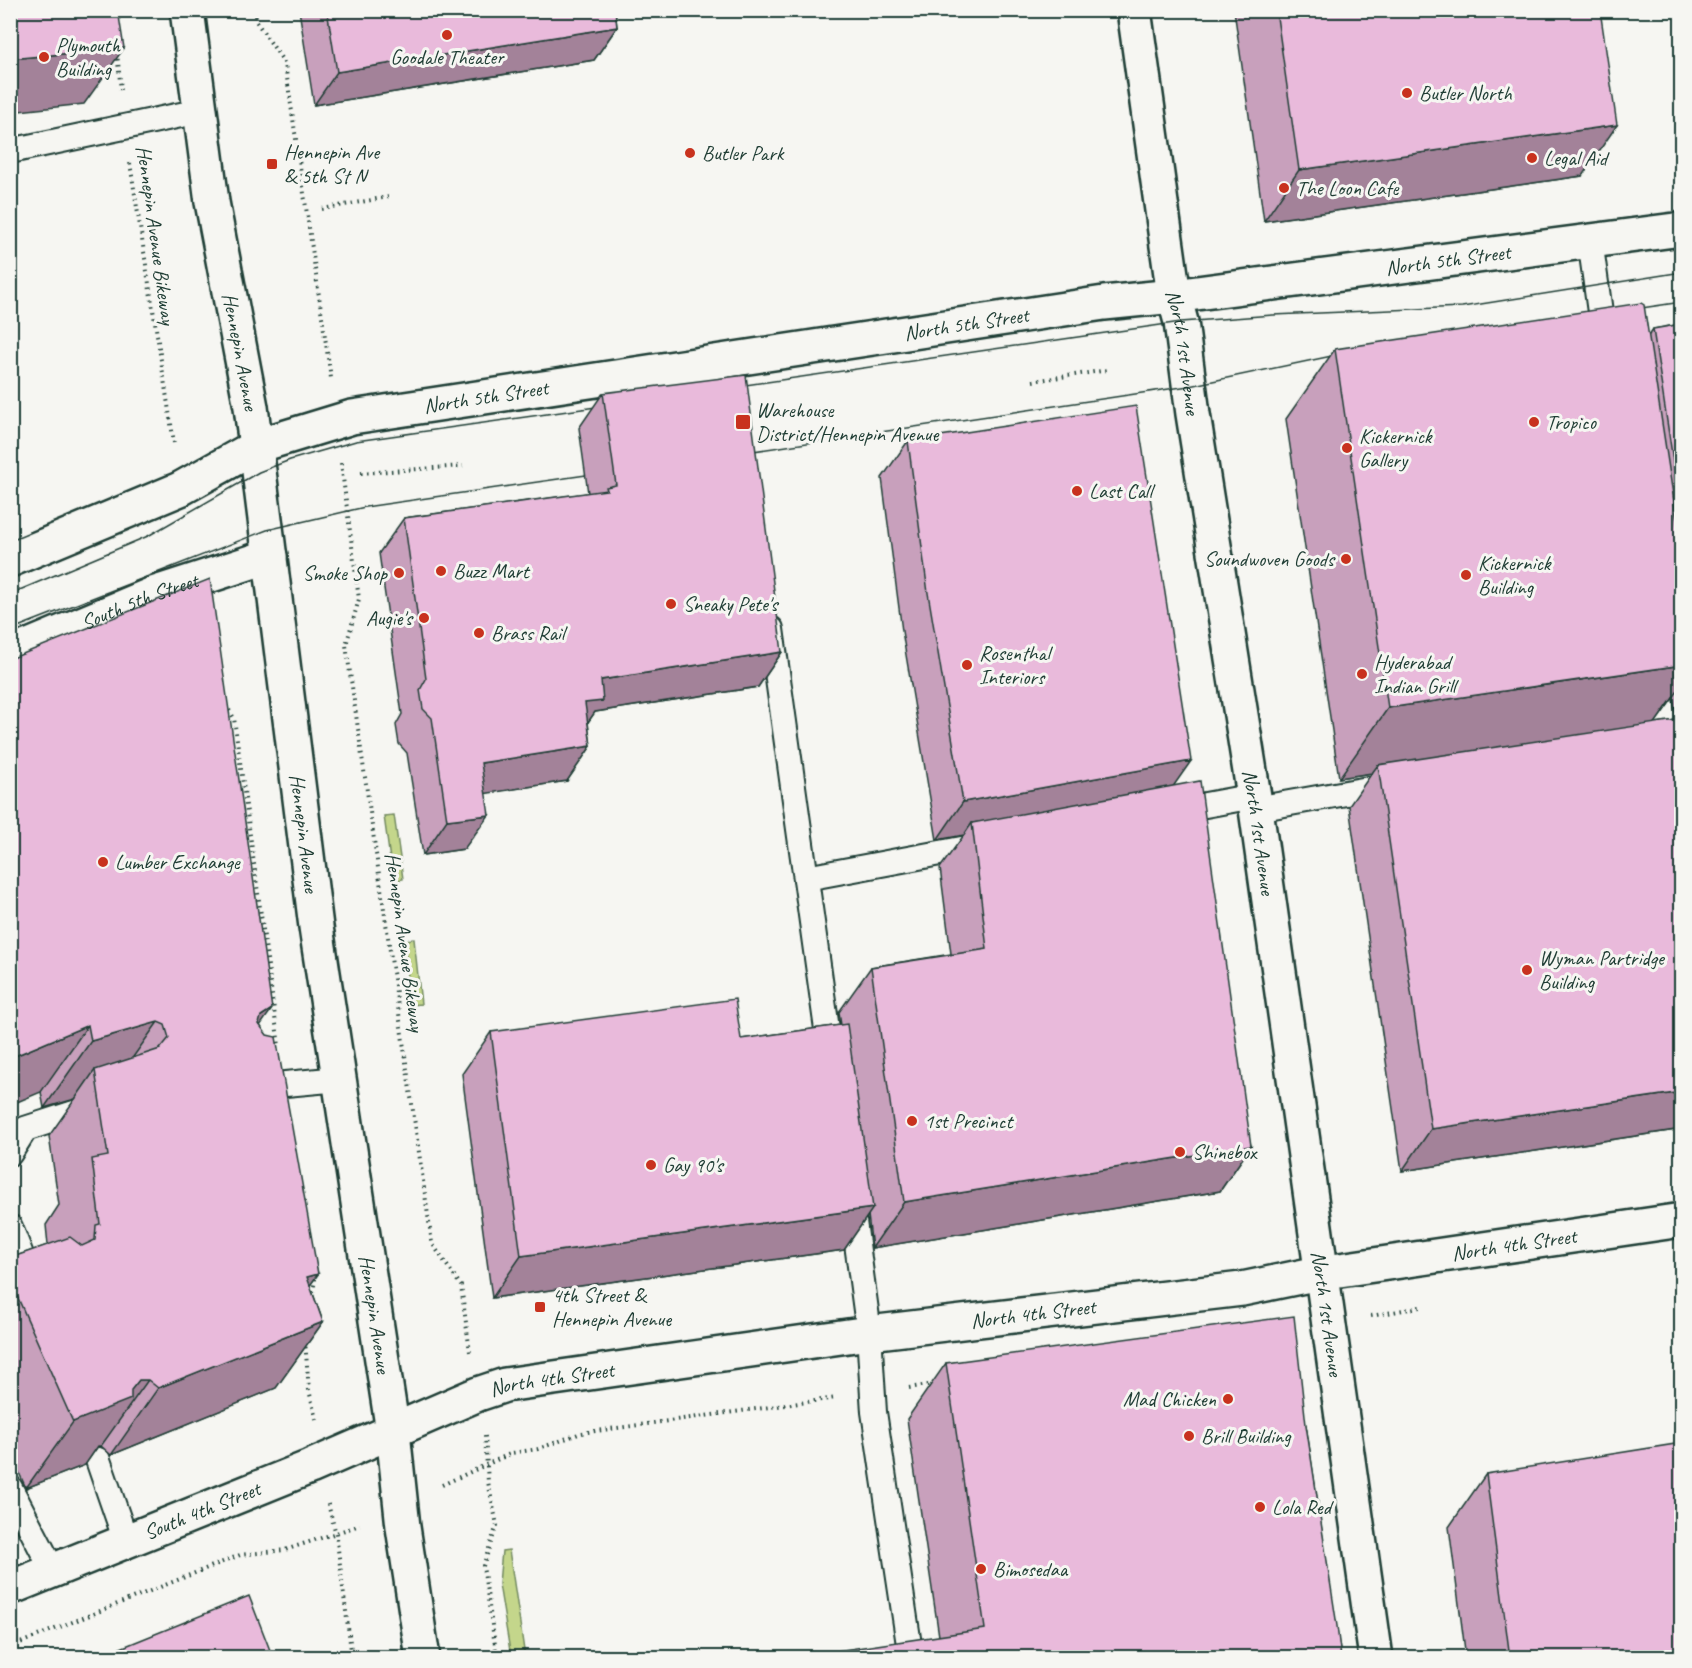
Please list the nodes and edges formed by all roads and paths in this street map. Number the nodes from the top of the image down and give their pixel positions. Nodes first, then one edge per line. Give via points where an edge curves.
1 (187, 10) edge
2 (255, 10) edge
3 (1134, 10) edge
4 (116, 46) edge
5 (200, 111) junction
6 (126, 128) junction
7 (10, 151) edge
8 (388, 197) dead end
9 (322, 209) dead end
10 (1682, 229) edge
11 (1590, 240) junction
12 (1174, 296) junction
13 (1608, 366) edge
14 (1108, 370) dead end
15 (1033, 381) dead end
16 (332, 384) dead end
17 (174, 446) dead end
18 (257, 446) junction
19 (463, 466) dead end
20 (361, 473) dead end
21 (351, 534) dead end
22 (270, 556) junction
23 (10, 560) edge
24 (767, 602) edge
25 (10, 654) edge
26 (225, 703) edge
27 (1410, 783) edge
28 (1255, 802) junction
29 (1155, 814) edge
30 (1004, 842) edge
31 (806, 878) junction
32 (340, 1079) junction
33 (284, 1084) junction
34 (835, 1086) edge
35 (227, 1089) edge
36 (109, 1102) edge
37 (10, 1153) edge
38 (848, 1179) edge
39 (1682, 1220) edge
40 (10, 1227) edge
41 (315, 1264) edge
42 (1319, 1273) junction
43 (37, 1298) edge
44 (311, 1304) edge
45 (869, 1333) junction
46 (305, 1334) edge
47 (470, 1348) dead end
48 (316, 1418) dead end
49 (393, 1432) junction
50 (486, 1443) dead end
51 (98, 1460) edge
52 (10, 1488) edge
53 (330, 1514) dead end
54 (366, 1524) dead end
55 (336, 1534) junction
56 (126, 1541) junction
57 (53, 1571) junction
58 (10, 1588) edge
59 (10, 1647) edge
60 (352, 1658) edge
61 (423, 1658) edge
62 (497, 1658) edge
63 (911, 1658) edge
64 (1376, 1658) edge

1 - 5 street, Hennepin Avenue
2 - 16 path via 256,21 285,64
3 - 12 street, North 1st Avenue
4 - 6 path, Hennepin Avenue Bikeway
5 - 6 lane
5 - 18 street, Hennepin Avenue via 212,202
6 - 7 lane
6 - 17 path, Hennepin Avenue Bikeway
8 - 9 path
10 - 11 street, North 5th Street
11 - 12 street, North 5th Street
11 - 13 lane
12 - 18 street, North 5th Street via 1104,303 352,417
12 - 28 street, North 1st Avenue
14 - 15 path
18 - 22 street, Hennepin Avenue
18 - 23 street via 180,489
19 - 20 path
21 - 47 path, Hennepin Avenue Bikeway via 359,599 346,645 432,1243 461,1286
22 - 25 street, South 5th Street via 153,594
22 - 32 street, Hennepin Avenue via 316,927
24 - 31 lane
26 - 33 path via 234,718
27 - 28 lane
28 - 29 lane
28 - 42 street, North 1st Avenue
30 - 31 lane
31 - 34 lane
32 - 33 lane
32 - 49 street, Hennepin Avenue
33 - 35 lane
36 - 37 lane via 25,1129
38 - 45 lane
39 - 42 street, North 4th Street
40 - 43 lane
41 - 44 path via 317,1275
42 - 45 street, North 4th Street via 1242,1288
42 - 64 street, North 1st Avenue
45 - 49 street, North 4th Street via 505,1385
45 - 63 lane via 874,1412
46 - 48 path via 309,1390
49 - 56 street, South 4th Street
49 - 61 street, Hennepin Avenue
50 - 62 path via 497,1525 483,1566
51 - 56 lane
52 - 57 lane
53 - 55 path
54 - 55 path
55 - 59 path via 285,1550 240,1555
55 - 60 path
56 - 57 street, South 4th Street
57 - 58 street, South 4th Street

